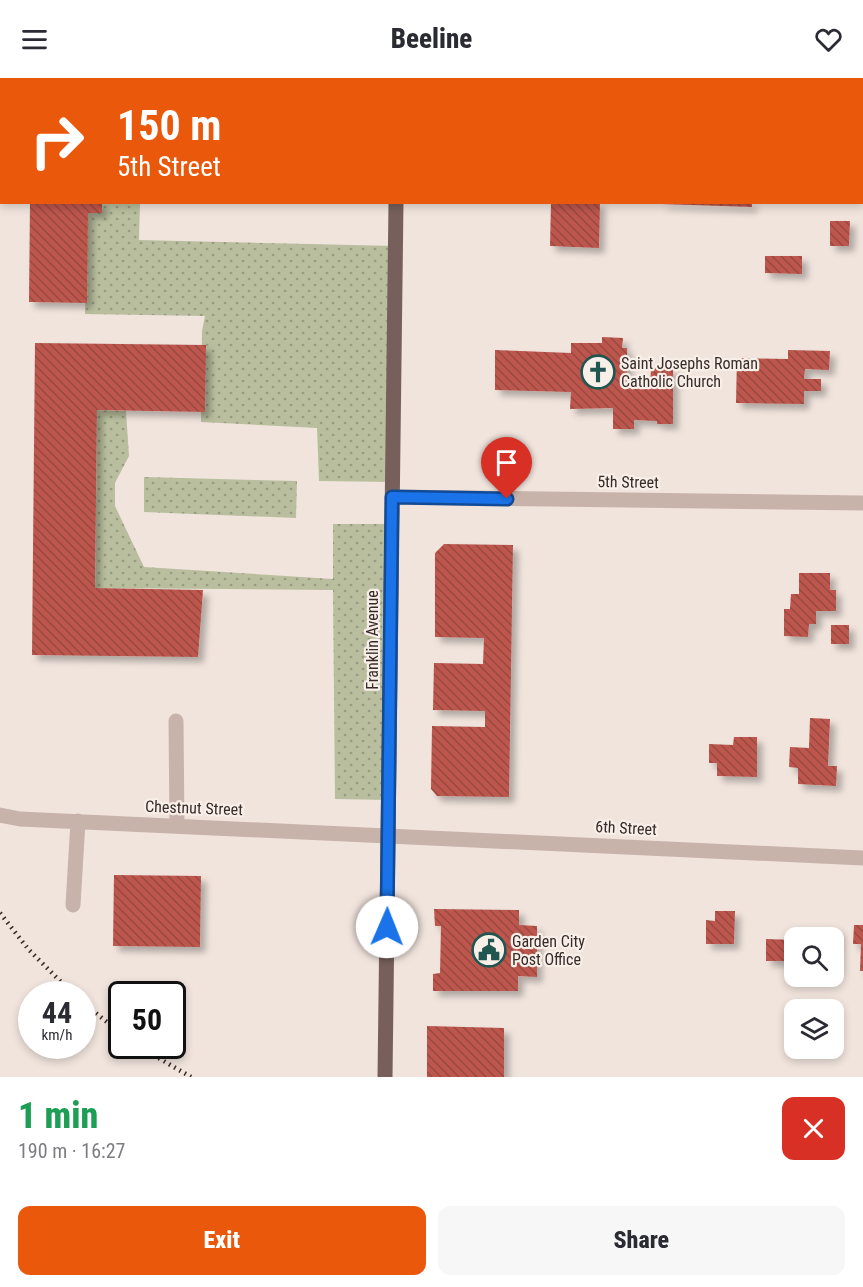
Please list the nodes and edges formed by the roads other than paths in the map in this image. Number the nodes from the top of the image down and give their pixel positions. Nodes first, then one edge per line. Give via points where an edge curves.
1 (396, 204) edge
2 (392, 497) junction
3 (863, 503) edge
4 (177, 721) dead end
5 (0, 814) edge
6 (78, 822) junction
7 (177, 826) junction
8 (387, 834) junction
9 (863, 858) edge
10 (73, 905) dead end
11 (385, 1077) edge

1 - 2 main road, Franklin Avenue
2 - 3 street, 5th Street
2 - 8 main road, Franklin Avenue
4 - 7 street
5 - 6 street, Chestnut Street
6 - 7 street, Chestnut Street
6 - 10 street
7 - 8 street, Chestnut Street
8 - 9 street, 6th Street
8 - 11 main road, Franklin Avenue

